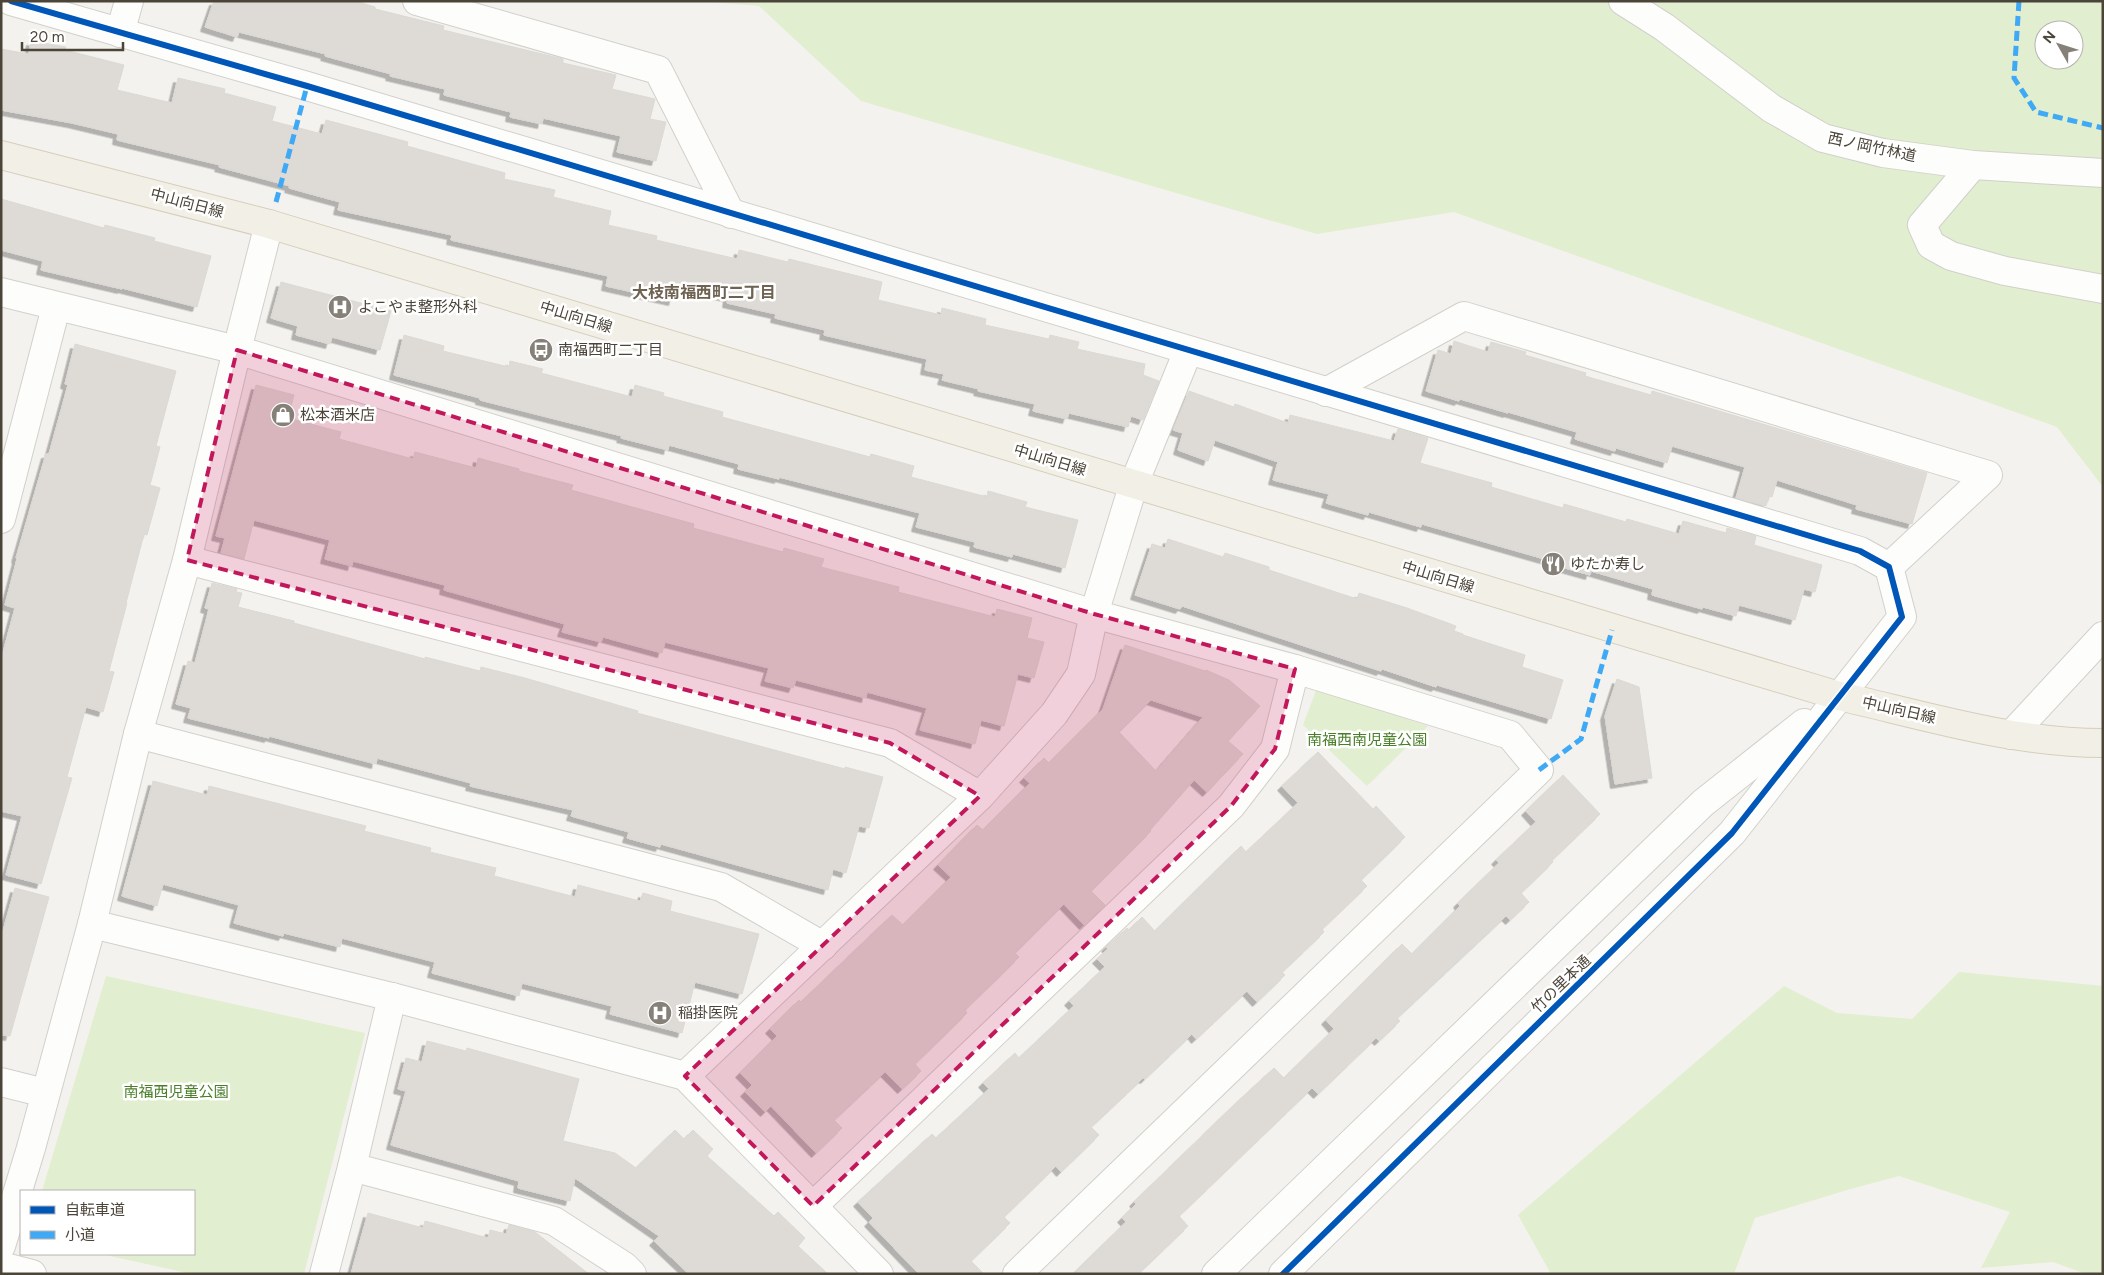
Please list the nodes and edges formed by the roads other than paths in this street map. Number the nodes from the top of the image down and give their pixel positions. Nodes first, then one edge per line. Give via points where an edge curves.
1 (11, 1) edge
2 (129, 1) edge
3 (417, 1) edge
4 (1623, 1) edge
5 (120, 32) junction
6 (1, 155) edge
7 (1973, 165) junction
8 (2103, 173) edge
9 (731, 214) junction
10 (269, 224) junction
11 (2103, 289) edge
12 (1, 292) edge
13 (56, 307) junction
14 (237, 350) junction
15 (1188, 351) junction
16 (1326, 392) junction
17 (1133, 486) junction
18 (1, 520) edge
19 (187, 560) junction
20 (1890, 567) junction
21 (1094, 614) junction
22 (2103, 636) edge
23 (1295, 669) junction
24 (1839, 696) junction
25 (138, 734) junction
26 (2011, 735) junction
27 (2103, 744) edge
28 (980, 796) junction
29 (92, 924) junction
30 (823, 946) junction
31 (392, 997) junction
32 (685, 1076) junction
33 (1, 1082) edge
34 (45, 1093) junction
35 (352, 1167) junction
36 (813, 1206) junction
37 (1, 1246) edge
38 (1, 1266) edge
39 (32, 1274) edge
40 (324, 1274) edge
41 (632, 1274) edge
42 (879, 1274) edge
43 (1017, 1274) edge
44 (1216, 1274) edge
45 (1283, 1274) edge

1 - 5 street
2 - 5 street
3 - 9 street via 658,70
4 - 7 street, 西ノ岡竹林道 via 1664,27 1771,108 1823,138 1883,153
5 - 9 street
6 - 10 main road, 中山向日線
7 - 8 street, 西ノ岡竹林道
7 - 11 street via 1922,226 1931,245 1952,256 2006,271
9 - 15 street
10 - 14 street
10 - 17 main road, 中山向日線
12 - 13 street
13 - 14 street
13 - 18 street
14 - 19 street
14 - 21 street
15 - 16 street
15 - 17 street
16 - 20 street via 1860,551
16 - 20 street via 1464,316 1988,475
17 - 21 street
17 - 24 main road, 中山向日線
19 - 25 street
19 - 28 street via 890,743
20 - 24 street via 1902,617
21 - 23 street
21 - 28 street via 1081,674 1054,714
22 - 26 street
23 - 36 street via 1274,749 1231,806
23 - 43 street via 1510,735 1540,770
24 - 26 main road, 中山向日線
24 - 44 street, 竹の里本通 via 1703,804
24 - 45 street, 竹の里本通 via 1732,833
25 - 29 street
25 - 30 street via 721,887
26 - 27 main road, 中山向日線
28 - 30 street
29 - 31 street
29 - 34 street
30 - 32 street
31 - 32 street
31 - 35 street
32 - 36 street
33 - 34 street
34 - 37 street
35 - 40 street
35 - 41 street via 554,1221
36 - 42 street
38 - 39 street

